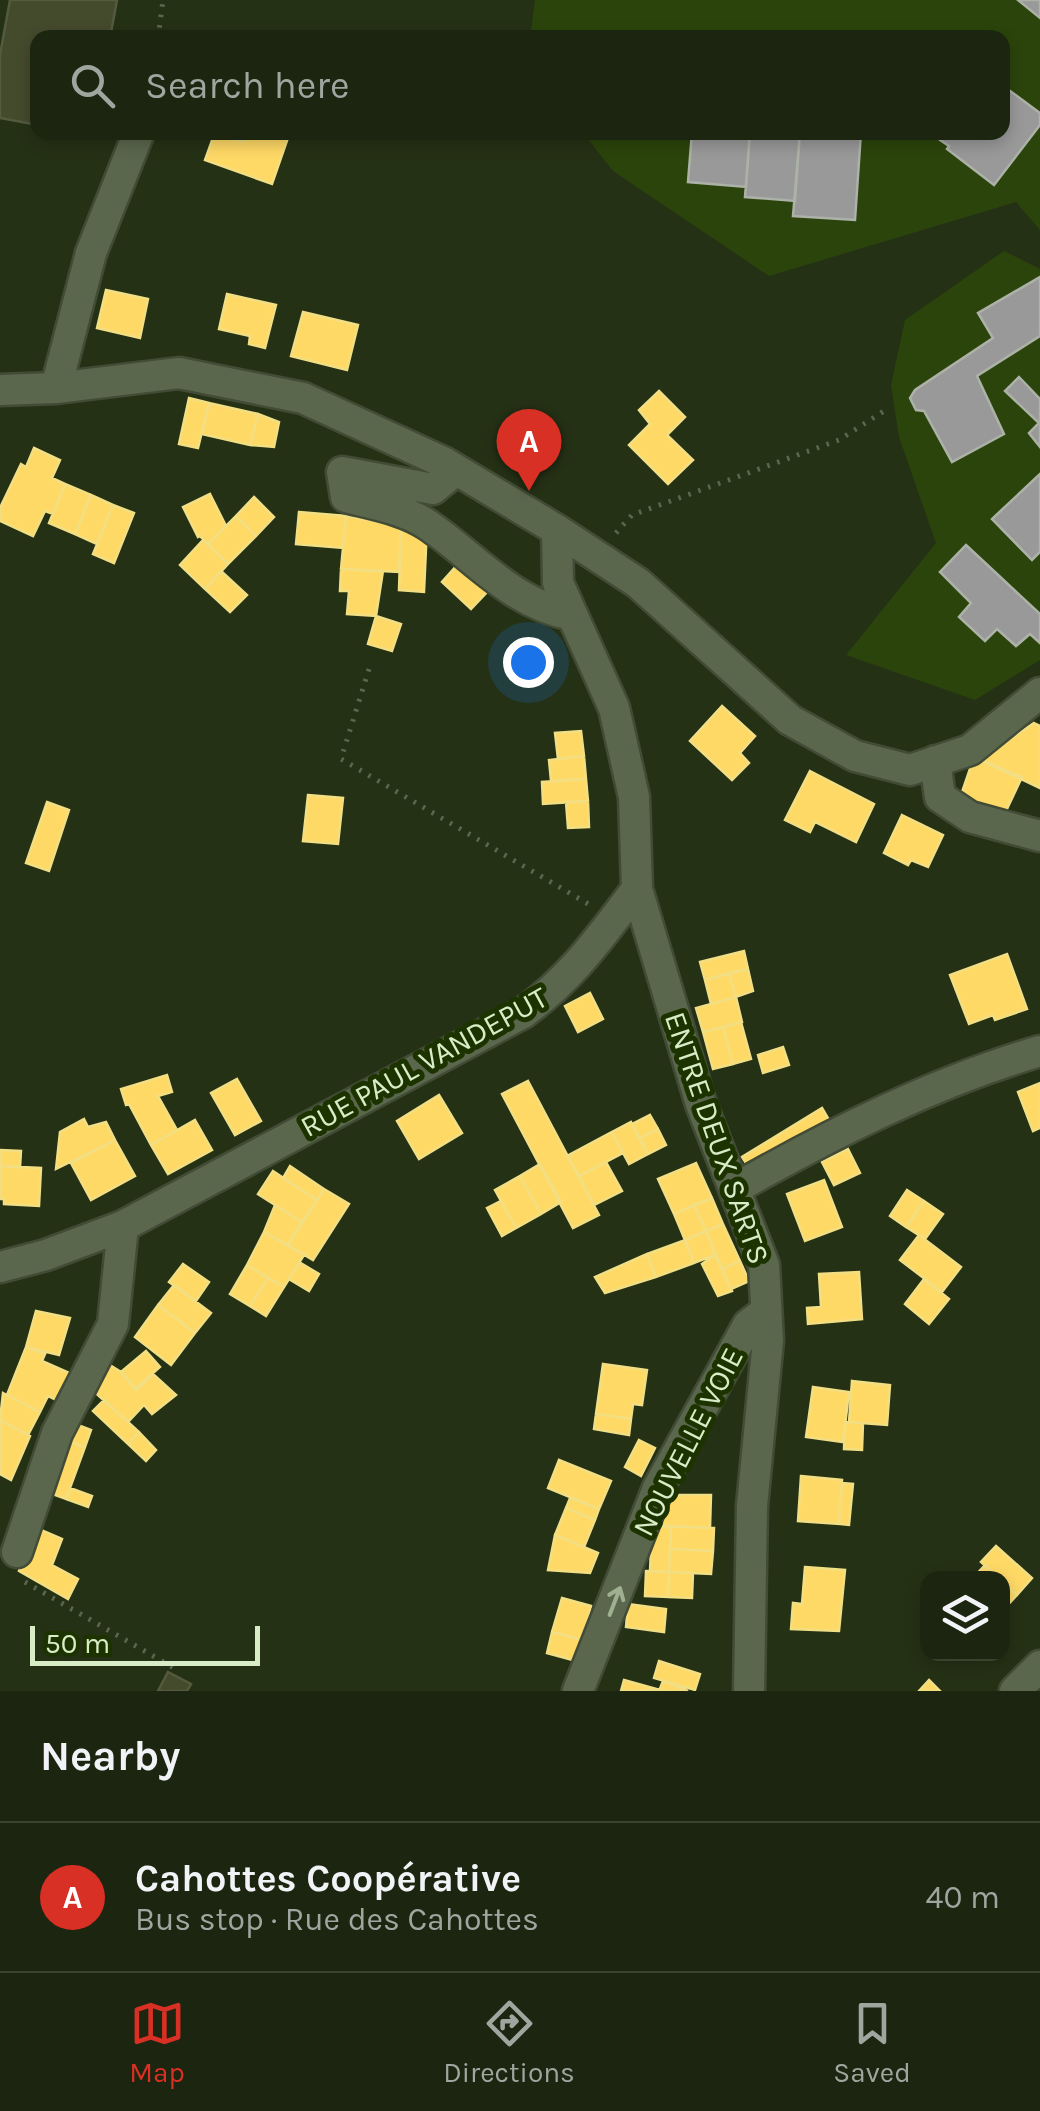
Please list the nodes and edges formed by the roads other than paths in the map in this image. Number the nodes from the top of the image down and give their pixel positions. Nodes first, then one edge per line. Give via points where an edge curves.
1 (136, 140) edge
2 (56, 388) junction
3 (0, 390) edge
4 (456, 470) junction
5 (557, 530) junction
6 (572, 616) junction
7 (1040, 693) edge
8 (935, 762) junction
9 (1040, 836) edge
10 (637, 889) junction
11 (1040, 1051) edge
12 (736, 1188) junction
13 (123, 1226) junction
14 (0, 1267) edge
15 (764, 1312) junction
16 (17, 1552) road end
17 (1040, 1666) edge
18 (578, 1691) edge
19 (749, 1691) edge
20 (1016, 1691) edge

1 - 2 street via 91,253
2 - 3 street
2 - 4 street via 178,374 304,398
4 - 5 street
4 - 6 street via 433,490 342,472 346,498 424,522 506,588
5 - 6 street via 558,583
5 - 8 street via 638,583 790,720 855,756 910,770
6 - 10 street via 614,708 634,797
7 - 8 street via 970,750
8 - 9 street via 940,797 970,817
10 - 12 street, ENTRE DEUX SARTS via 700,1104
10 - 13 street, RUE PAUL VANDEPUT via 580,965 523,1013
11 - 12 street via 904,1103
12 - 15 street, ENTRE DEUX SARTS via 764,1265
13 - 14 street, RUE PAUL VANDEPUT
13 - 16 street via 113,1324 57,1433
18 -> 15 street, NOUVELLE VOIE via 658,1488 748,1325
15 - 19 street, ENTRE DEUX SARTS via 768,1340 752,1506
17 - 20 street

